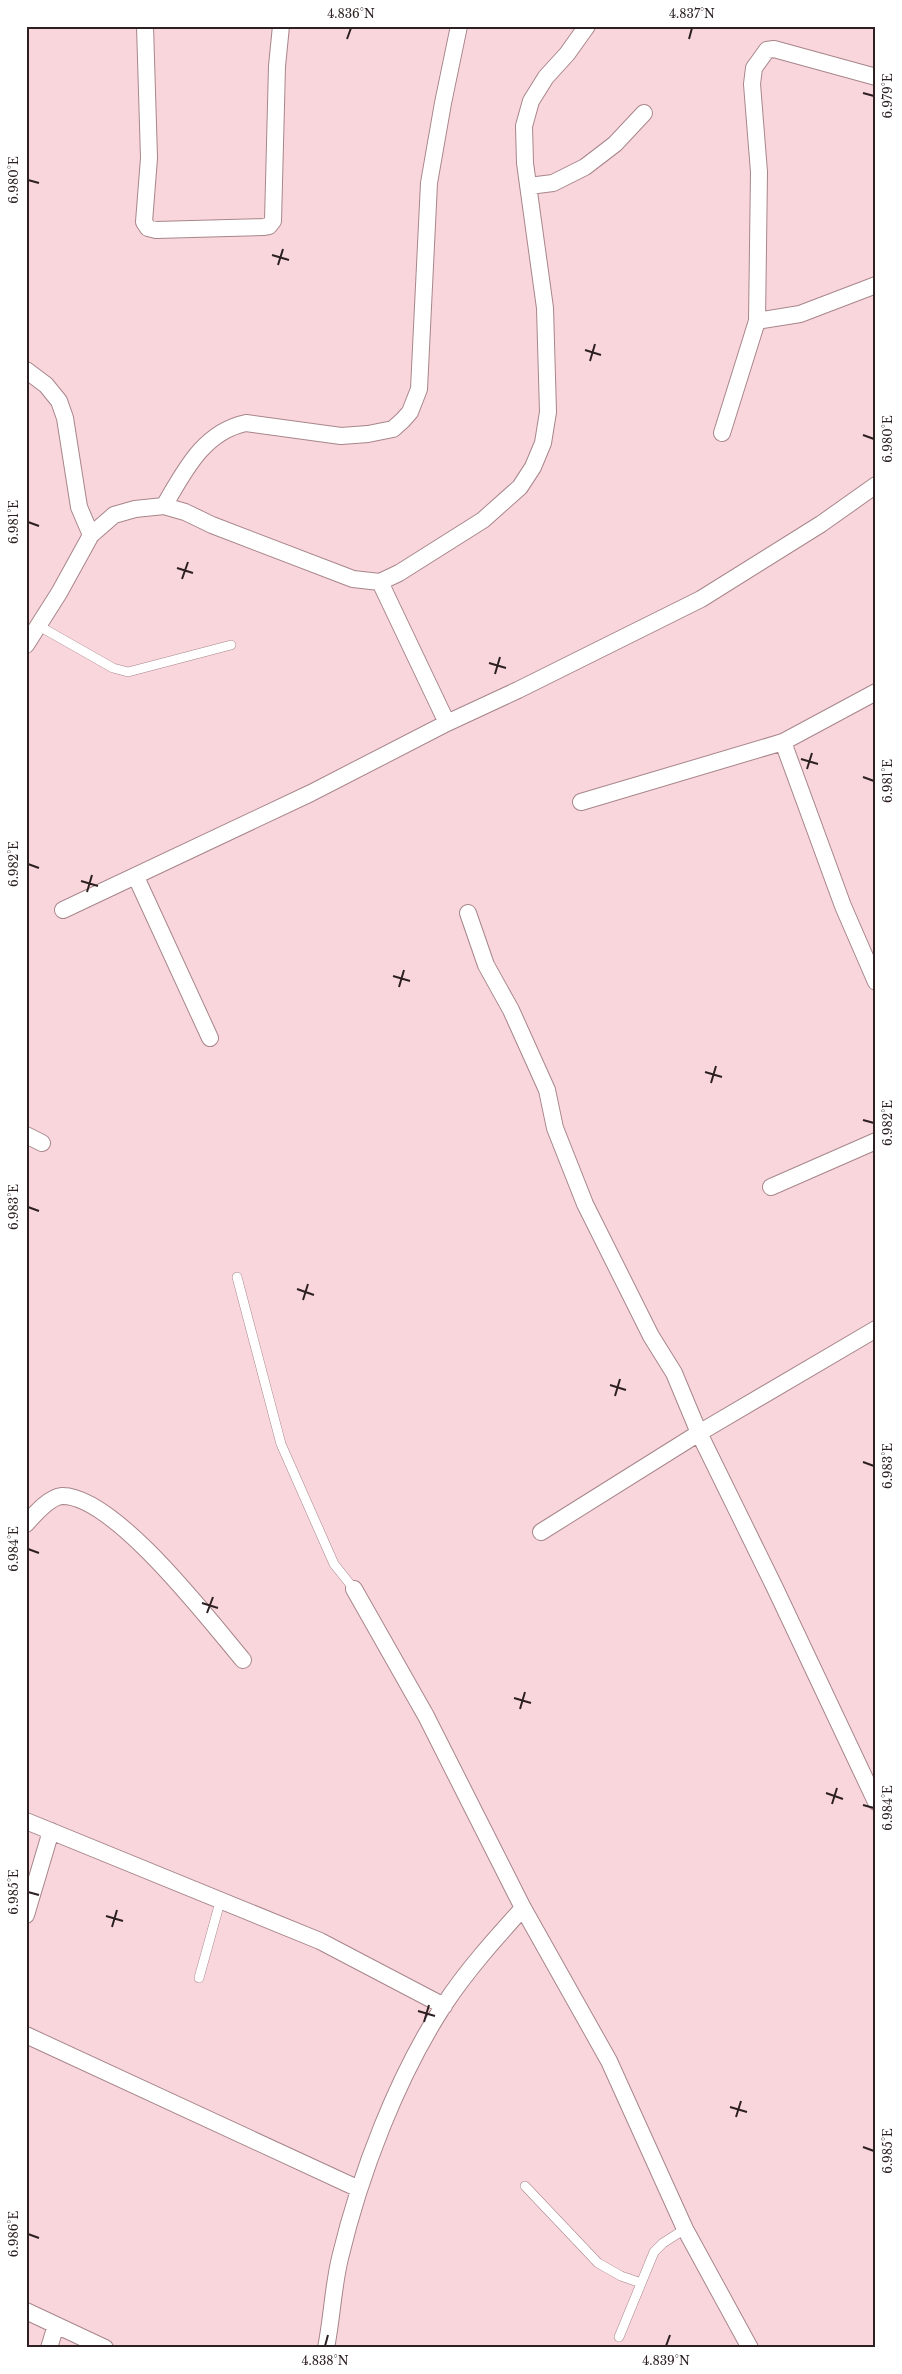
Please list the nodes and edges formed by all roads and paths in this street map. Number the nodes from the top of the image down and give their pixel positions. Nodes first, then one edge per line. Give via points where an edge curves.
1 (145, 26) edge
2 (282, 26) edge
3 (460, 26) edge
4 (587, 26) edge
5 (876, 77) edge
6 (644, 113) dead end
7 (529, 186) junction
8 (876, 285) edge
9 (757, 321) junction
10 (26, 370) edge
11 (722, 433) dead end
12 (876, 485) edge
13 (164, 506) junction
14 (91, 535) junction
15 (380, 582) junction
16 (38, 626) junction
17 (230, 645) dead end
18 (26, 646) edge
19 (876, 692) edge
20 (447, 723) junction
21 (783, 742) junction
22 (581, 802) dead end
23 (136, 877) junction
24 (63, 910) dead end
25 (468, 913) dead end
26 (876, 982) edge
27 (210, 1038) dead end
28 (26, 1135) edge
29 (876, 1141) edge
30 (42, 1143) dead end
31 (771, 1187) dead end
32 (237, 1276) dead end
33 (876, 1329) edge
34 (699, 1433) junction
35 (26, 1524) edge
36 (541, 1532) dead end
37 (354, 1589) joint
38 (243, 1660) dead end
39 (876, 1802) edge
40 (26, 1821) edge
41 (51, 1831) junction
42 (220, 1902) junction
43 (523, 1908) junction
44 (26, 1915) edge
45 (199, 1978) dead end
46 (444, 2006) junction
47 (26, 2035) edge
48 (525, 2186) dead end
49 (358, 2189) junction
50 (685, 2229) junction
51 (641, 2283) junction
52 (26, 2311) edge
53 (56, 2325) junction
54 (619, 2337) dead end
55 (49, 2348) edge
56 (105, 2348) edge
57 (326, 2348) edge
58 (750, 2348) edge

1 - 2 street via 149,158 144,222 148,228 156,230 263,227 273,221 277,66
3 - 13 street via 430,183 419,389 410,412 393,429 341,436 246,423 231,426 210,440 193,458
4 - 7 street via 546,77 531,102 524,126
5 - 9 street via 774,49 767,50 754,68 752,84 760,211
6 - 7 street via 615,144 585,167 553,184
7 - 15 street via 545,308 548,412 543,443 520,487 483,520
8 - 9 street via 800,314
9 - 11 street
10 - 14 street via 60,401 79,507
12 - 20 street via 821,524 701,599
13 - 14 street via 135,509 114,516
13 - 15 street via 353,579
14 - 16 street
15 - 20 street
16 - 17 lane via 113,668 128,672
16 - 18 street
19 - 21 street
20 - 23 street
21 - 22 street
21 - 26 street via 843,906
23 - 24 street
23 - 27 street
25 - 34 street via 486,965 511,1010 547,1090 556,1128 585,1204 651,1336 674,1373
28 - 30 street
29 - 31 street
32 - 37 lane via 281,1444 334,1564
33 - 34 street
34 - 36 street
34 - 39 street
35 - 38 street via 60,1496 101,1510 161,1563
37 - 43 street via 426,1716
40 - 41 street
41 - 42 street
41 - 44 street
42 - 45 lane
42 - 46 street via 320,1941
43 - 46 street via 482,1953
43 - 50 street via 608,2061
46 - 49 street via 406,2070
47 - 49 street
48 - 51 lane via 598,2263
49 - 57 street via 340,2259
50 - 51 lane via 658,2248
50 - 58 street
51 - 54 lane
52 - 53 street
53 - 55 street
53 - 56 street

